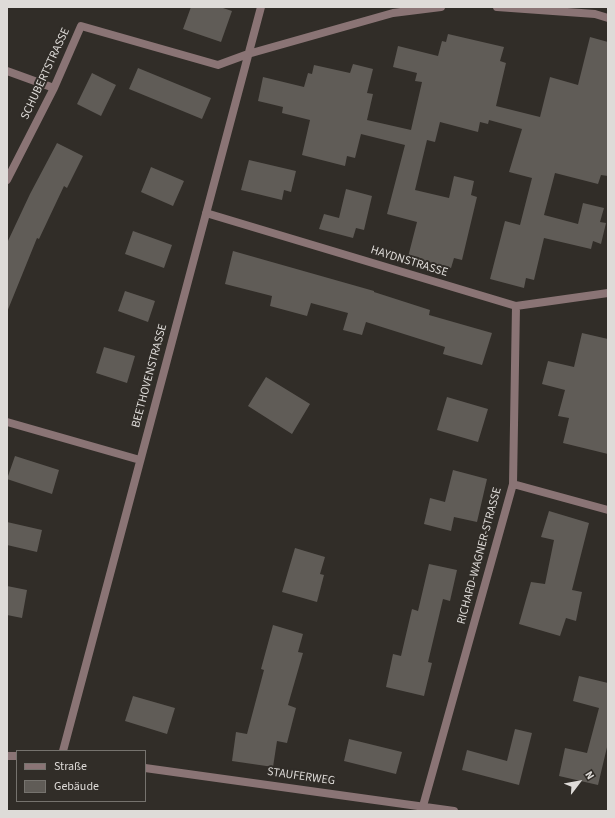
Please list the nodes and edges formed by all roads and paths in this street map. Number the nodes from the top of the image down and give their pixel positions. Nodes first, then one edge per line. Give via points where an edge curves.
1 (261, 7) edge
2 (441, 7) edge
3 (496, 7) edge
4 (608, 18) edge
5 (248, 54) junction
6 (7, 71) edge
7 (54, 88) junction
8 (7, 180) edge
9 (206, 213) junction
10 (608, 293) edge
11 (516, 306) junction
12 (7, 422) edge
13 (140, 460) junction
14 (513, 484) junction
15 (608, 510) edge
16 (63, 750) edge
17 (146, 768) edge
18 (423, 806) junction
19 (454, 811) edge

1 - 5 street, BEETHOVENSTRASSE
2 - 5 street via 393,13
3 - 4 street via 595,14
5 - 7 street, SCHUBERTSTRASSE via 218,64 81,26
5 - 9 street, BEETHOVENSTRASSE
6 - 7 street
7 - 8 street, SCHUBERTSTRASSE
9 - 11 street, HAYDNSTRASSE
9 - 13 street, BEETHOVENSTRASSE
10 - 11 street, HAYDNSTRASSE
11 - 14 street, RICHARD-WAGNER-STRASSE
12 - 13 street
13 - 16 street, BEETHOVENSTRASSE
14 - 15 street
14 - 18 street, RICHARD-WAGNER-STRASSE
17 - 18 street, STAUFERWEG
18 - 19 street, STAUFERWEG

